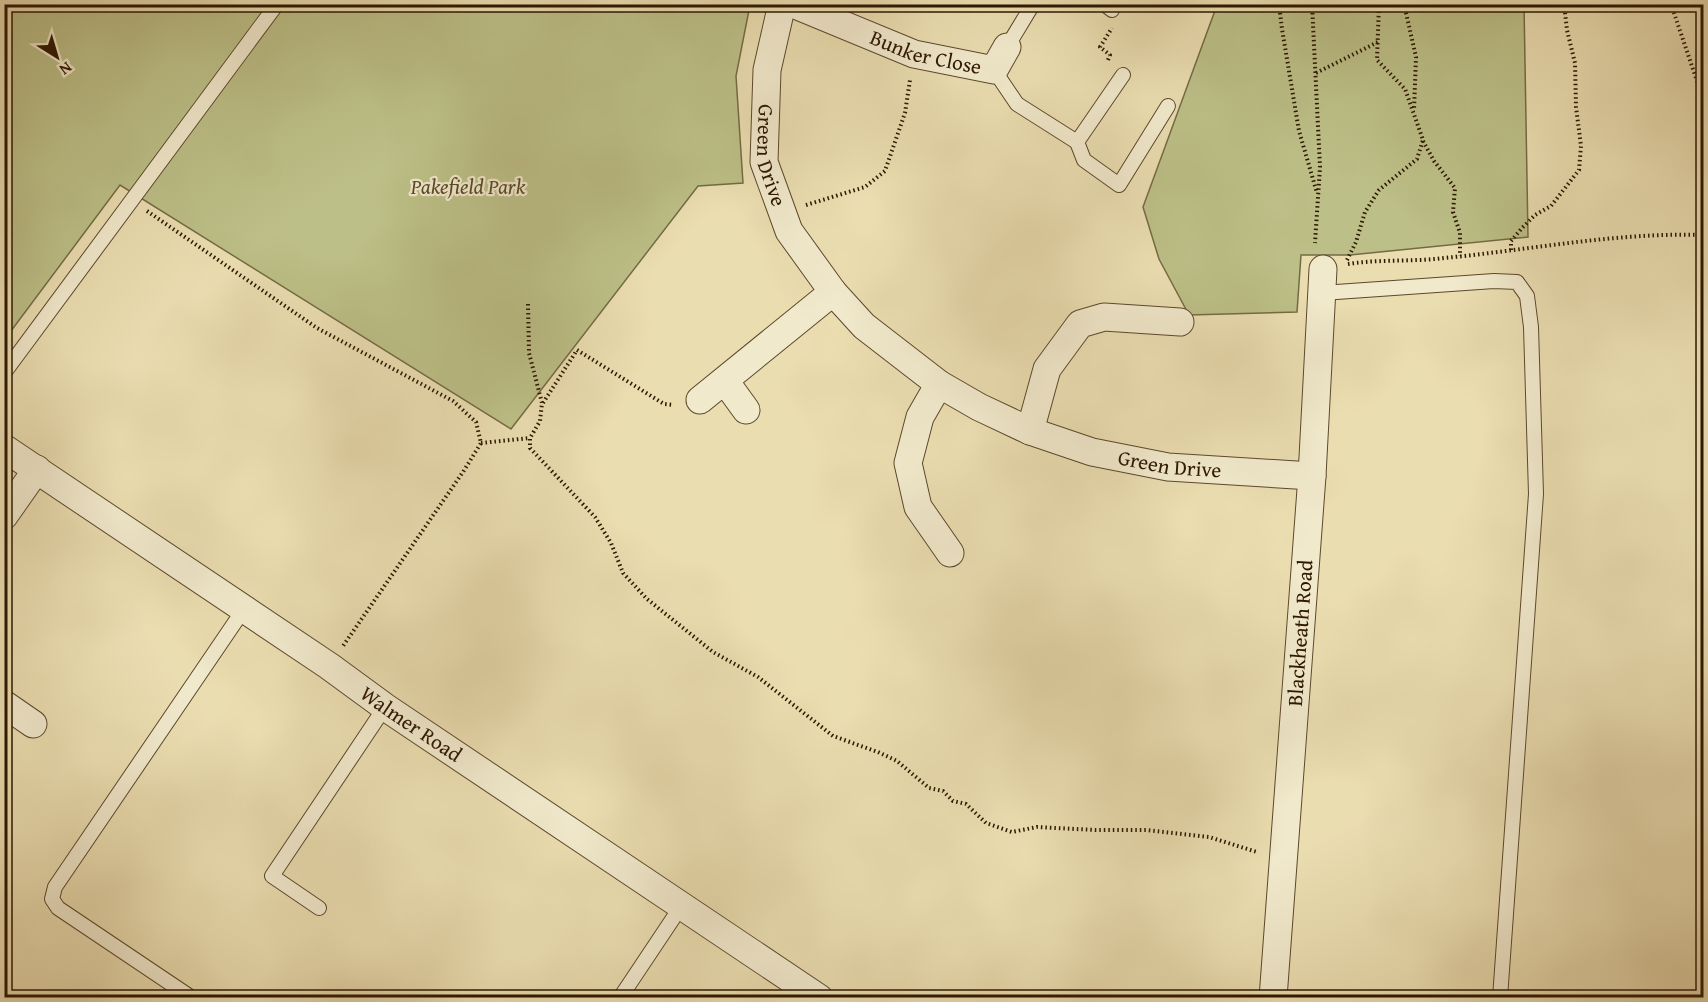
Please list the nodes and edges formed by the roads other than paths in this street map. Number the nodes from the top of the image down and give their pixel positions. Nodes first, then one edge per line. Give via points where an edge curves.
1 (277, 4) edge
2 (782, 4) edge
3 (793, 4) edge
4 (1033, 4) edge
5 (1007, 47) joint
6 (994, 70) junction
7 (1123, 75) road end
8 (1168, 106) dead end
9 (1077, 142) junction
10 (1323, 281) joint
11 (833, 292) junction
12 (1180, 322) dead end
13 (4, 373) edge
14 (725, 381) junction
15 (939, 384) junction
16 (700, 400) road end
17 (746, 410) dead end
18 (1030, 431) junction
19 (4, 448) edge
20 (37, 469) junction
21 (1312, 476) junction
22 (4, 516) edge
23 (950, 553) dead end
24 (244, 609) junction
25 (4, 704) edge
26 (385, 707) junction
27 (33, 724) dead end
28 (682, 904) junction
29 (319, 908) dead end
30 (809, 995) edge
31 (192, 998) edge
32 (620, 998) edge
33 (1273, 998) edge
34 (1500, 998) edge

1 - 13 lane
2 - 11 street, Green Drive via 766,70 764,162 789,231
3 - 6 street, Bunker Close via 914,54
4 - 5 lane
5 - 6 street
6 - 9 lane via 1017,104
7 - 9 lane
8 - 9 lane via 1119,185 1084,160
10 - 21 street, Blackheath Road
10 - 34 lane via 1517,282 1527,296 1536,494
11 - 14 street
11 - 15 street, Green Drive via 864,326
12 - 18 street via 1104,317 1080,324 1047,369
14 - 16 street
14 - 17 street
15 - 18 street, Green Drive
15 - 23 street via 920,417 908,463 918,507
18 - 21 street, Green Drive via 1092,452 1168,467
19 - 20 street, Walmer Road
20 - 22 street
20 - 24 street, Walmer Road
21 - 33 street, Blackheath Road
24 - 26 street, Walmer Road
24 - 31 lane via 55,887 52,899 58,908
25 - 27 street
26 - 28 street, Walmer Road
26 - 29 lane via 272,876
28 - 30 street, Walmer Road
28 - 32 lane

